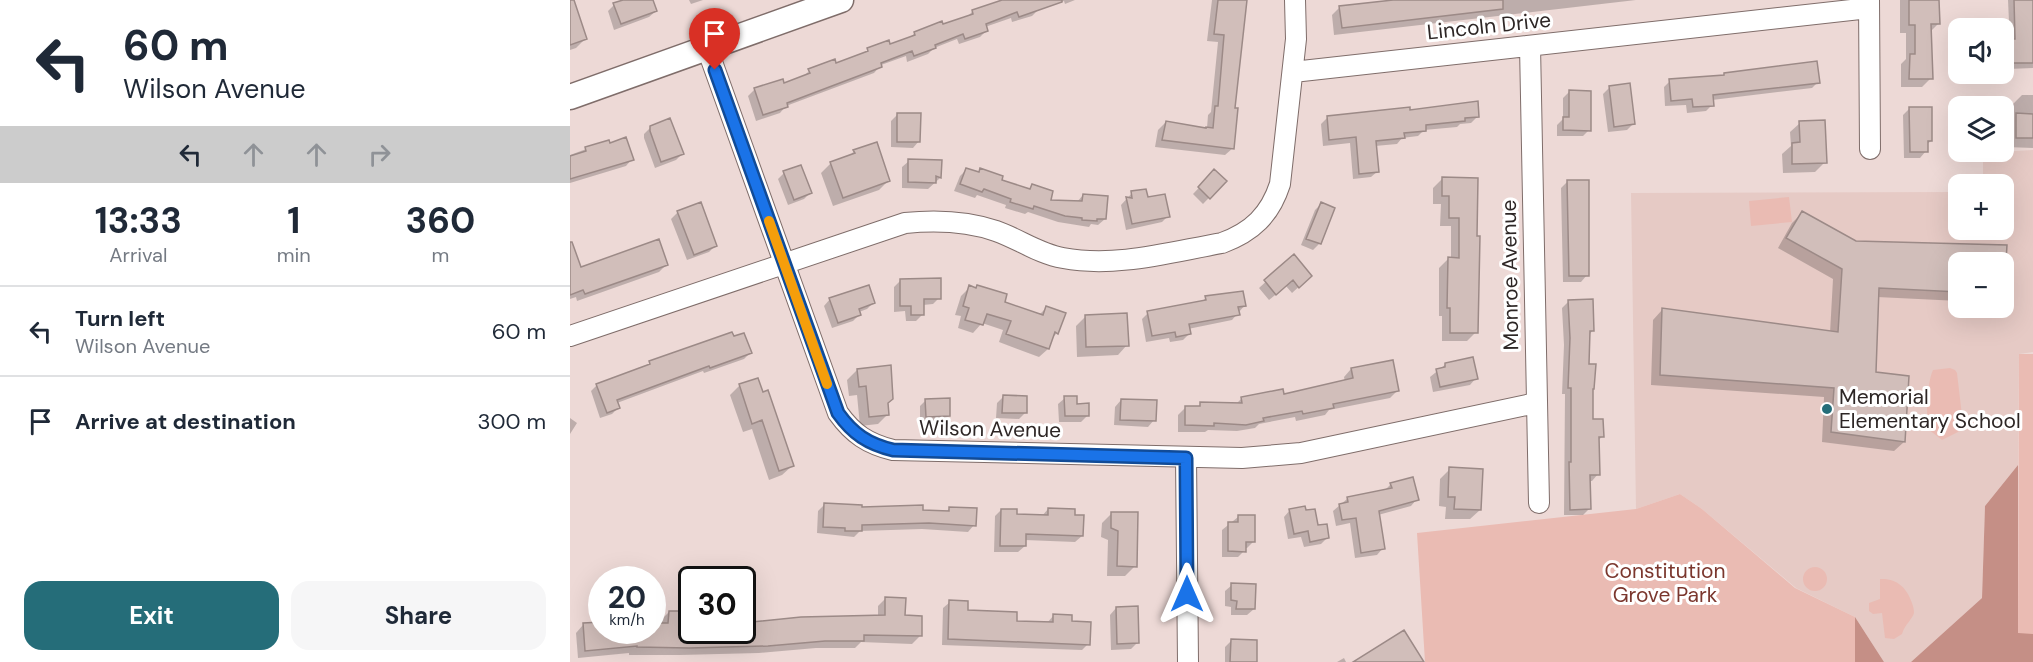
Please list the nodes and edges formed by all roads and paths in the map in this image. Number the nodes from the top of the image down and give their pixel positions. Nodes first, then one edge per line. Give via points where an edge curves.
1 (841, 0) edge
2 (1295, 0) edge
3 (1869, 4) edge
4 (1530, 46) junction
5 (707, 48) junction
6 (1293, 72) junction
7 (570, 97) edge
8 (1869, 149) dead end
9 (784, 263) junction
10 (570, 336) edge
11 (1536, 403) junction
12 (1186, 458) junction
13 (1539, 503) dead end
14 (1188, 662) edge

1 - 5 main road
2 - 6 street
3 - 4 street, Lincoln Drive
3 - 8 street
4 - 6 street, Lincoln Drive
4 - 11 street, Monroe Avenue
5 - 7 main road
5 - 9 street, Wilson Avenue
6 - 9 street via 1275,200 1266,215 1238,237 1110,262 1085,262 1060,258 977,226 916,222
9 - 10 street
9 - 12 street, Wilson Avenue via 838,413 854,433 876,446 893,450
11 - 12 street, Wilson Avenue via 1300,453
11 - 13 street, Monroe Avenue
12 - 14 street

